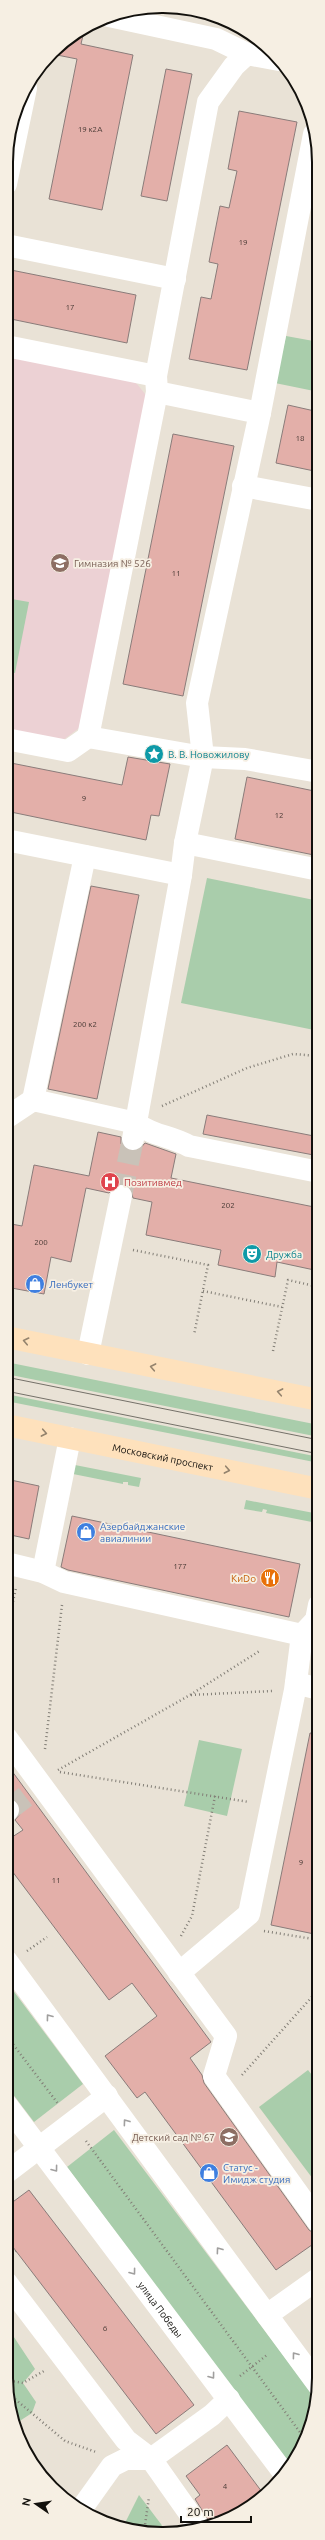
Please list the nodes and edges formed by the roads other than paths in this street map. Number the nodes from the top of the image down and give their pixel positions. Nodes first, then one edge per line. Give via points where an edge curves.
1 (122, 19) edge
2 (247, 54) junction
3 (269, 58) edge
4 (20, 119) edge
5 (311, 147) edge
6 (14, 148) edge
7 (13, 246) edge
8 (175, 279) junction
9 (13, 348) edge
10 (156, 384) junction
11 (260, 413) junction
12 (243, 486) junction
13 (312, 499) edge
14 (88, 737) junction
15 (13, 740) edge
16 (203, 757) junction
17 (312, 771) edge
18 (13, 841) edge
19 (185, 843) junction
20 (85, 856) junction
21 (312, 869) edge
22 (181, 875) junction
23 (33, 1100) junction
24 (13, 1113) edge
25 (134, 1131) junction
26 (312, 1171) edge
27 (121, 1196) tunnel mouth
28 (13, 1338) edge
29 (88, 1354) junction
30 (312, 1399) edge
31 (13, 1426) edge
32 (70, 1438) junction
33 (312, 1488) edge
34 (14, 1565) edge
35 (43, 1572) junction
36 (309, 1622) edge
37 (295, 1686) junction
38 (312, 1688) edge
39 (13, 1750) edge
40 (15, 1957) edge
41 (174, 1966) junction
42 (107, 2096) junction
43 (13, 2113) edge
44 (38, 2147) junction
45 (13, 2167) edge
46 (312, 2213) edge
47 (312, 2283) edge
48 (13, 2291) edge
49 (267, 2315) junction
50 (312, 2376) edge
51 (229, 2399) junction
52 (151, 2459) junction
53 (281, 2469) edge
54 (84, 2505) edge
55 (196, 2523) edge

1 - 2 street via 216,38
2 - 3 street
2 - 8 street via 234,66 208,102
4 - 6 street
5 - 11 street
7 - 8 street
8 - 10 street
9 - 10 street
10 - 11 street
10 - 14 street
11 - 12 street
12 - 13 street
12 - 16 street via 197,703
14 - 15 street via 68,751
14 - 16 street
16 - 17 street via 245,759
16 - 19 street
18 - 20 street
19 - 21 street
19 - 22 street
20 - 22 street
20 - 23 street
22 - 25 street
23 - 24 street
23 - 25 street
25 - 26 street via 176,1139 188,1146
27 - 29 street
29 -> 28 main road
30 -> 29 main road
31 -> 32 main road, Московский проспект
32 -> 33 main road, Московский проспект
32 - 35 street
34 - 35 street
35 - 36 street via 64,1582
36 - 37 street
37 - 38 street
37 - 41 street via 249,1914
39 - 41 street via 35,1789
42 -> 40 street
41 - 46 street via 226,2036 214,2076
42 - 44 street
49 -> 42 street
43 - 44 street, улица Победы
44 - 45 street
44 -> 51 street, улица Победы
47 - 49 street
48 - 52 street via 126,2440
50 -> 49 street
51 - 52 street via 212,2415
51 - 53 street, улица Победы
52 - 54 street via 126,2458 112,2466
52 - 55 street

